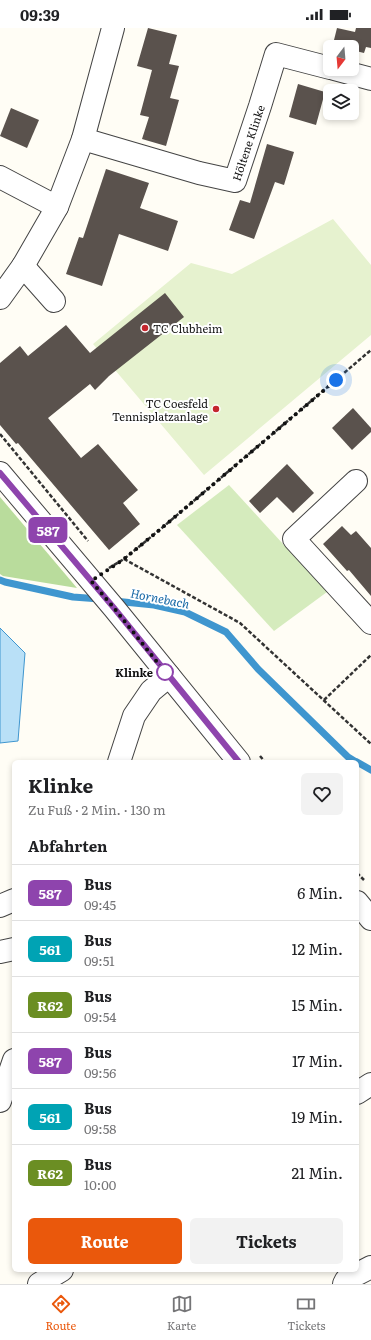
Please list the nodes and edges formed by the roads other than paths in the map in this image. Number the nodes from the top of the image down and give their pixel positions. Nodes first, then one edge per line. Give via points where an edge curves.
1 (113, 28) edge
2 (323, 66) edge
3 (359, 76) edge
4 (371, 79) edge
5 (83, 139) junction
6 (0, 177) edge
7 (58, 207) junction
8 (23, 266) junction
9 (0, 298) edge
10 (54, 301) dead end
11 (0, 473) edge
12 (356, 481) dead end
13 (371, 623) edge
14 (169, 676) junction
15 (120, 760) edge
16 (237, 760) edge
17 (12, 901) edge
18 (359, 904) edge
19 (0, 906) edge
20 (371, 919) edge
21 (12, 949) edge
22 (0, 952) edge
23 (12, 1066) edge
24 (371, 1084) edge
25 (359, 1092) edge
26 (0, 1101) edge
27 (371, 1267) edge
28 (59, 1272) edge
29 (39, 1284) edge
30 (344, 1284) edge

1 - 5 street
2 - 5 street, Höltene Klinke via 276,54 235,181
3 - 4 street
5 - 7 street
6 - 7 street
7 - 8 street
8 - 9 street
8 - 10 street
11 - 14 street
12 - 13 street via 294,539
14 - 15 street via 151,691 134,716
14 - 16 street
17 - 19 street
18 - 20 street
21 - 22 street
23 - 26 street
24 - 25 street
27 - 30 street via 346,1280
28 - 29 street

